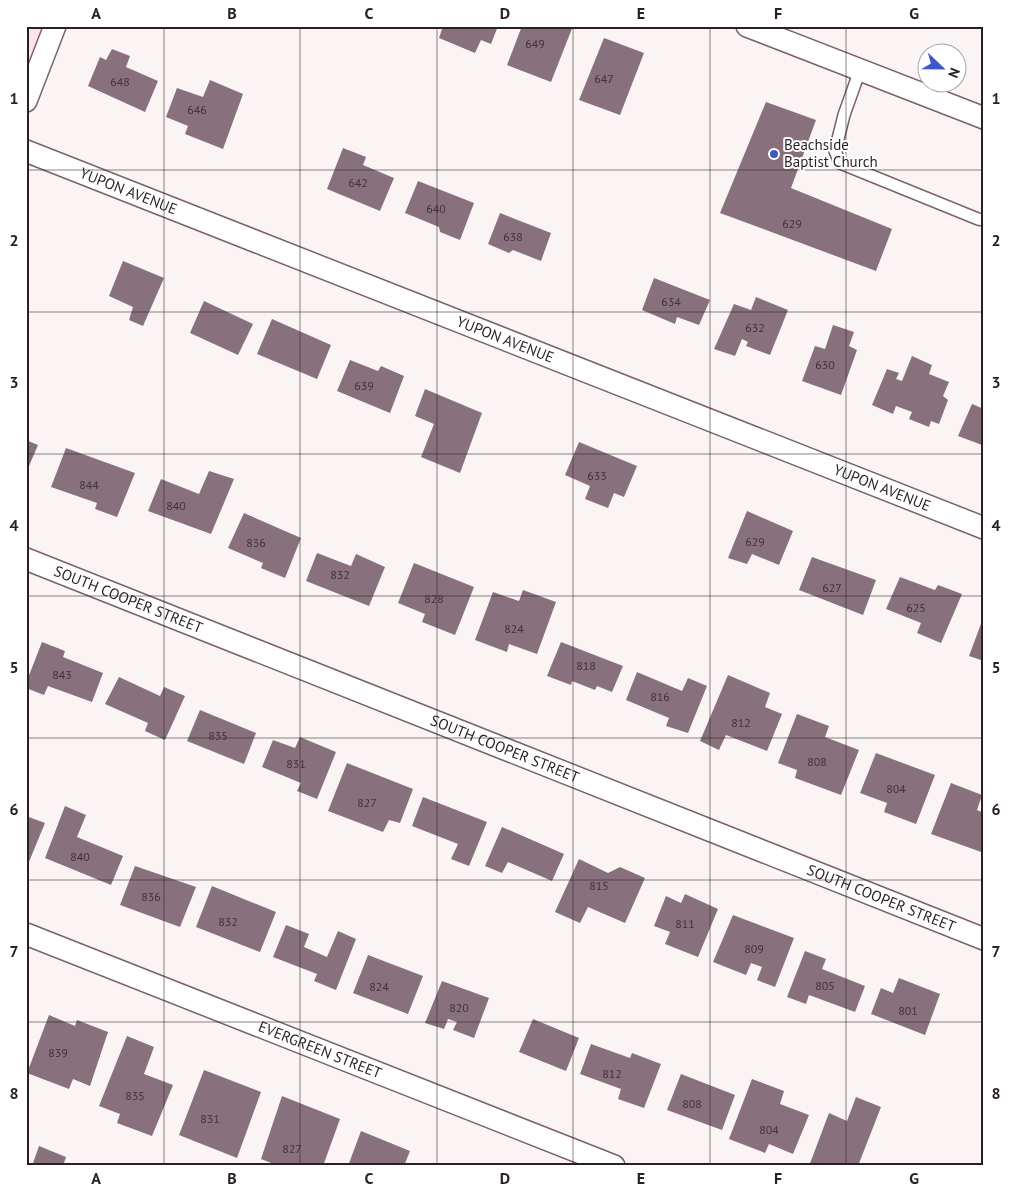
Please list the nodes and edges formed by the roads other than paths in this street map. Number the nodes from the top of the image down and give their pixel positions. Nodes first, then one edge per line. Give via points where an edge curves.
1 (55, 26) edge
2 (747, 26) edge
3 (860, 70) junction
4 (26, 100) edge
5 (984, 118) edge
6 (26, 151) edge
7 (984, 220) edge
8 (984, 528) edge
9 (26, 560) edge
10 (26, 934) edge
11 (984, 939) edge
12 (614, 1166) edge

1 - 4 street
2 - 3 street
3 - 5 street
3 - 7 lane via 835,151 840,163
6 - 8 street, YUPON AVENUE
9 - 11 street, SOUTH COOPER STREET
10 - 12 street, EVERGREEN STREET

